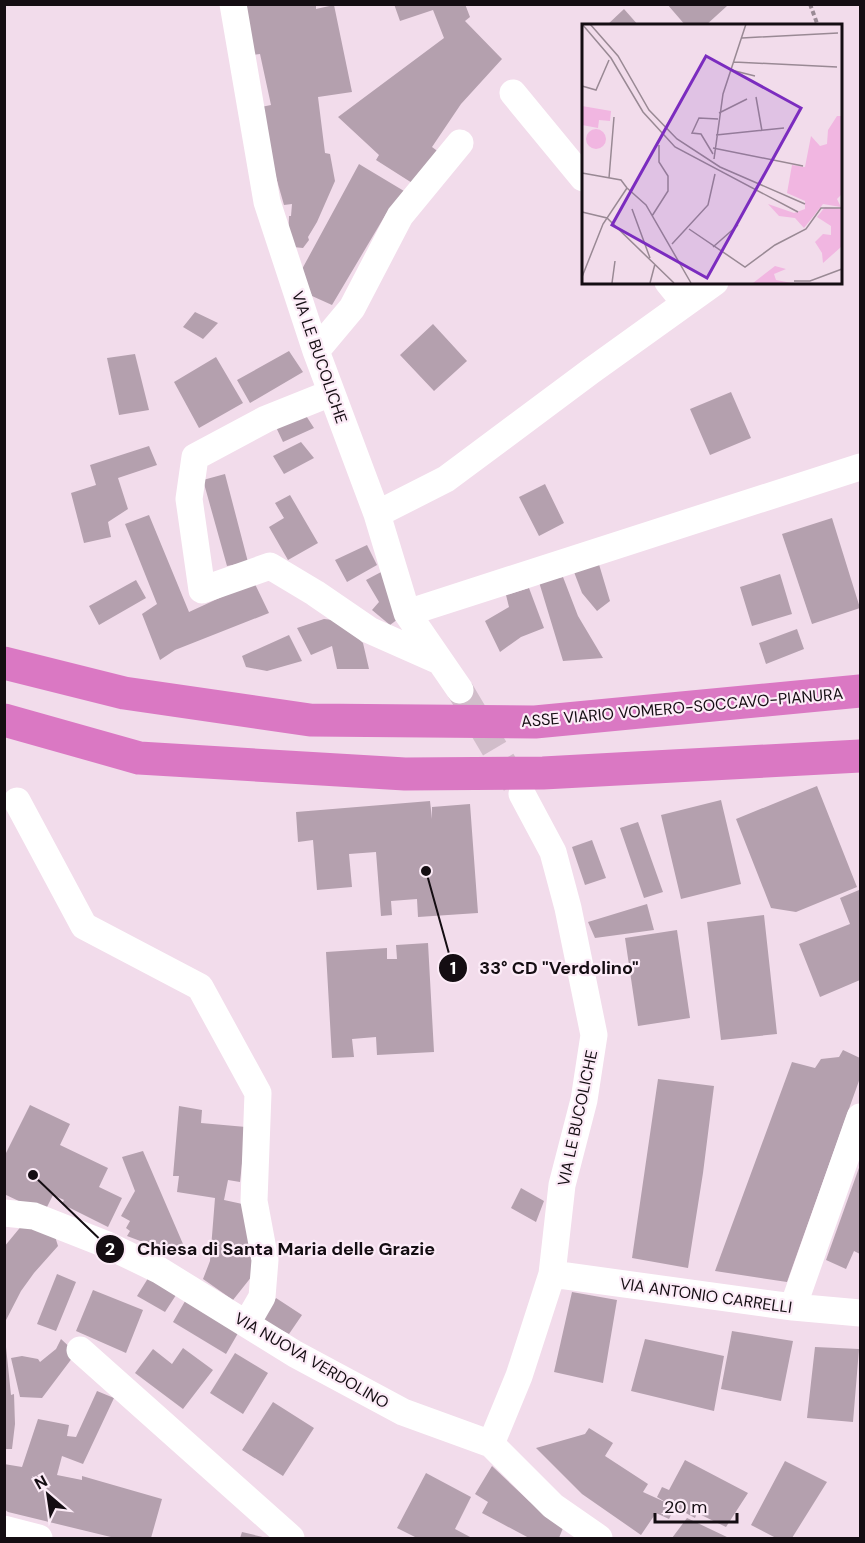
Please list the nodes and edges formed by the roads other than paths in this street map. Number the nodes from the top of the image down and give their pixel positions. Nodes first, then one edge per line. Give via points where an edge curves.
1 (233, 4) edge
2 (513, 93) dead end
3 (460, 144) dead end
4 (582, 177) edge
5 (670, 284) edge
6 (712, 284) edge
7 (685, 303) junction
8 (316, 351) junction
9 (332, 393) junction
10 (861, 467) edge
11 (377, 514) junction
12 (407, 613) junction
13 (440, 662) junction
14 (4, 663) edge
15 (460, 690) tunnel mouth
16 (861, 691) edge
17 (4, 720) edge
18 (861, 756) edge
19 (522, 794) tunnel mouth
20 (17, 801) dead end
21 (861, 1117) edge
22 (4, 1213) edge
23 (552, 1274) junction
24 (793, 1307) junction
25 (861, 1313) edge
26 (247, 1323) junction
27 (80, 1350) dead end
28 (491, 1444) junction
29 (4, 1529) edge
30 (39, 1539) edge
31 (291, 1539) edge
32 (599, 1539) edge

1 - 8 street, VIA LE BUCOLICHE via 267,202
2 - 4 street
3 - 8 street via 400,216 352,308
5 - 7 street
6 - 7 street
7 - 11 street via 446,480
8 - 9 street, VIA LE BUCOLICHE
9 - 11 street, VIA LE BUCOLICHE
9 - 13 street via 267,419 195,457 189,499 202,590 270,566 369,630
10 - 12 street
11 - 12 street, VIA LE BUCOLICHE
12 - 13 street, VIA LE BUCOLICHE
13 - 15 street, VIA LE BUCOLICHE
14 - 16 highway, ASSE VIARIO VOMERO-SOCCAVO-PIANURA via 124,693 310,720 535,722
17 - 18 highway via 140,758 405,774 543,773
19 - 23 street, VIA LE BUCOLICHE via 553,852 594,1035 584,1100 562,1185
20 - 26 street via 84,926 200,987 258,1093 254,1201 266,1260 262,1297
21 - 24 street
22 - 26 street, VIA NUOVA VERDOLINO via 34,1216 105,1244 159,1270
23 - 24 street, VIA ANTONIO CARRELLI
23 - 28 street, VIA LE BUCOLICHE via 519,1376
24 - 25 street, VIA ANTONIO CARRELLI
26 - 28 street, VIA NUOVA VERDOLINO via 295,1354 403,1412
27 - 31 street
28 - 32 street, VIA NUOVA VERDOLINO via 553,1506
29 - 30 street

